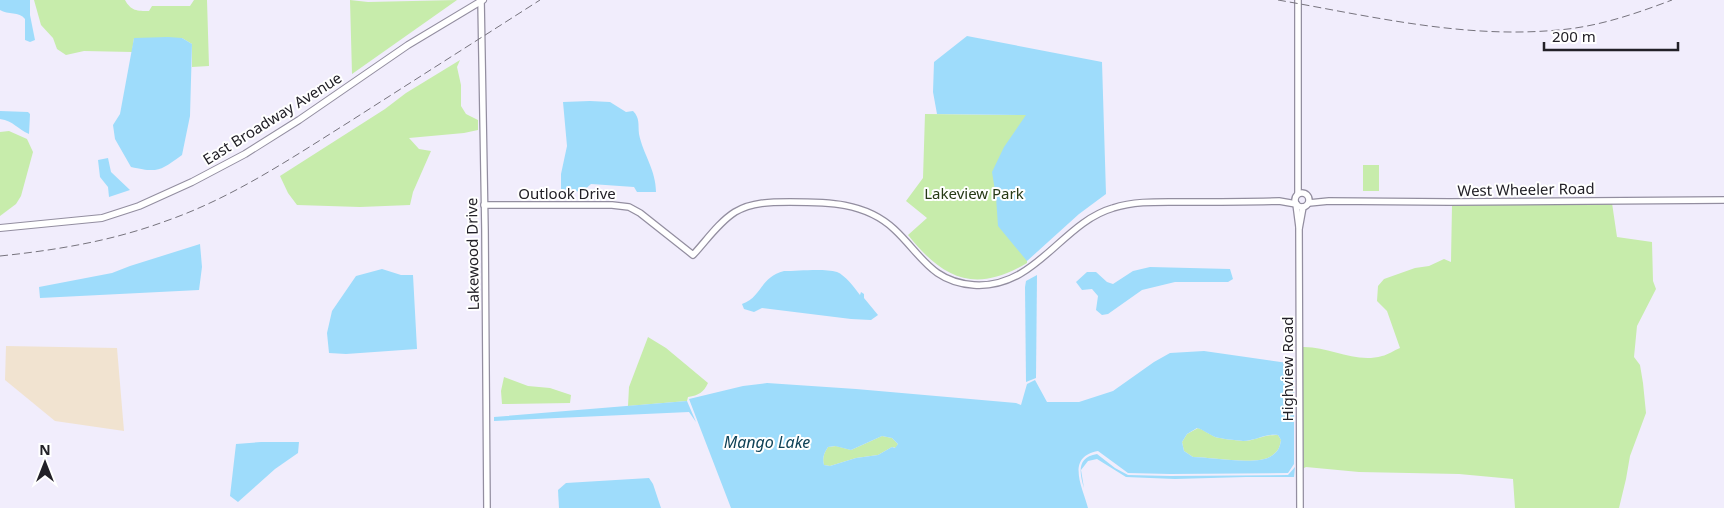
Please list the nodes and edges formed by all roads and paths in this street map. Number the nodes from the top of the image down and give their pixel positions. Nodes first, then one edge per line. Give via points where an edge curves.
1 (482, 0) edge
2 (1298, 0) edge
3 (1299, 174) junction
4 (1297, 194) junction
5 (1306, 194) junction
6 (1724, 200) edge
7 (1329, 201) junction
8 (1279, 202) junction
9 (1308, 203) junction
10 (1296, 204) junction
11 (484, 205) junction
12 (1303, 207) junction
13 (0, 228) edge
14 (1299, 229) junction
15 (487, 508) edge
16 (1300, 508) edge

1 - 11 street, Lakewood Drive
1 - 13 main road, East Broadway Avenue via 408,45 299,120 192,182 139,206 102,218
2 - 3 street
3 - 4 street
3 - 5 street
4 - 5 street
4 - 8 street
4 - 10 street
5 - 7 street, West Wheeler Road
5 - 9 street
6 - 7 street, West Wheeler Road
7 - 9 street, West Wheeler Road
8 - 10 street
8 - 11 street, Outlook Drive via 1146,202 1113,208 1087,221 1021,274 989,285 948,279 925,264 893,228 878,217 846,205 765,202 749,206 722,223 693,255 640,212 628,207
9 - 12 street
10 - 12 street
10 - 14 street, Highview Road
11 - 15 street, Lakewood Drive
12 - 14 street, Highview Road
14 - 16 street, Highview Road

